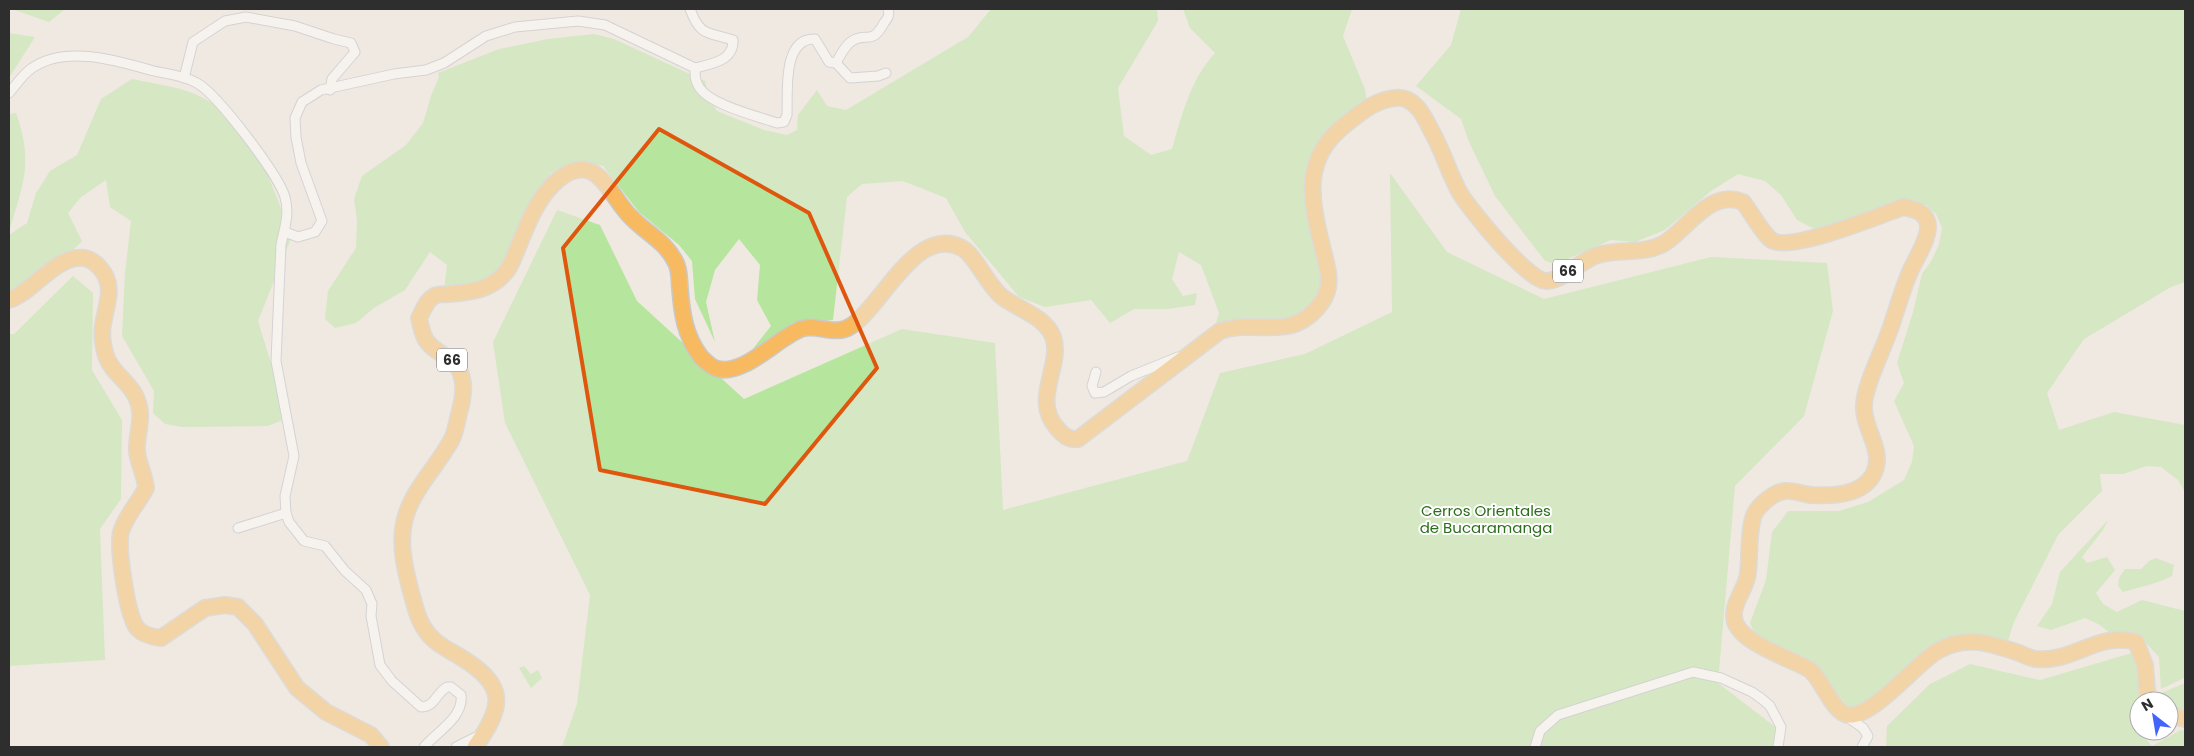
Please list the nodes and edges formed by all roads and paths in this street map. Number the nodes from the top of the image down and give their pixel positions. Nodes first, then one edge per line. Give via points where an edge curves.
1 (690, 9) edge
2 (888, 9) edge
3 (836, 63) junction
4 (695, 68) junction
5 (886, 72) dead end
6 (184, 78) junction
7 (330, 90) junction
8 (9, 93) edge
9 (286, 232) junction
10 (9, 300) edge
11 (1190, 352) junction
12 (1096, 372) dead end
13 (286, 513) junction
14 (238, 528) dead end
15 (2147, 691) edge
16 (1844, 714) junction
17 (485, 733) junction
18 (381, 747) edge
19 (424, 747) edge
20 (456, 747) edge
21 (475, 747) edge
22 (1535, 747) edge
23 (1778, 747) edge
24 (1862, 747) edge

1 - 4 street via 696,26 702,31 733,40 733,48 727,56
2 - 3 street via 888,16 878,34 850,42
3 - 4 street via 829,62 815,39 798,44 789,64 788,115 784,122 777,123 728,107 700,90
3 - 5 street via 850,78 878,76
4 - 7 street via 606,25 578,21 515,27 486,36 444,64
6 - 7 street via 193,42 225,21 246,17 295,26 351,43 355,52 332,79
6 - 8 street via 115,59 76,57 47,60 31,68
6 - 9 street via 207,91 262,155 285,198
7 - 9 street via 320,90 308,96 295,118 301,162 322,221 315,232 298,237
9 - 13 street via 281,246 276,361 294,456 285,496
10 - 18 highway via 56,267 79,258 97,264 109,282 103,346 114,372 135,395 140,414 137,450 146,488 127,517 120,540 127,602 137,628 144,634 162,638 205,608 238,607 255,624 297,688 326,712 371,735
11 - 12 street via 1131,376 1104,392 1096,393 1092,386
11 - 16 highway, 66 via 1220,330 1232,327 1282,328 1316,310 1324,299 1330,280 1317,226 1313,169 1323,147 1340,128 1386,99 1400,97 1412,102 1422,113 1444,153 1459,192 1492,235 1525,269 1545,281 1557,278 1597,255 1648,250 1662,245 1707,207 1728,199 1742,202 1771,240 1781,244 1811,238 1903,207 1916,209 1926,220 1928,234 1909,273 1866,390 1864,419 1876,449 1873,475 1847,494 1811,495 1784,491 1766,501 1755,513 1748,577 1733,615 1737,628 1746,638 1801,664 1814,674 1836,708
11 - 17 highway, 66 via 1086,436 1072,440 1053,424 1048,411 1047,388 1055,348 1053,336 1034,317 993,288 965,249 938,243 913,258 849,328 827,331 807,327 774,344 752,361 718,369 705,361 688,337 682,318 678,269 670,254 628,215 602,178 586,170 565,174 540,200 513,260 501,277 474,292 437,294 419,318 424,338 456,365 463,383 463,394 452,439 407,512 403,529 405,560 420,622 434,640 486,675 496,689 496,708
13 - 14 street
13 - 19 street via 304,540 325,546 366,590 372,604 377,658 392,681 421,706 427,707 435,702 447,687 460,695 456,714
15 - 16 highway via 2144,665 2136,642 2110,639 2069,654 2036,659 1984,642 1967,640 1950,644 1921,662 1866,712 1854,716
16 - 24 street via 1863,728 1868,736
17 - 20 street
17 - 21 highway, 66
22 - 23 street via 1540,731 1558,715 1693,672 1721,678 1752,692 1770,706 1781,727

